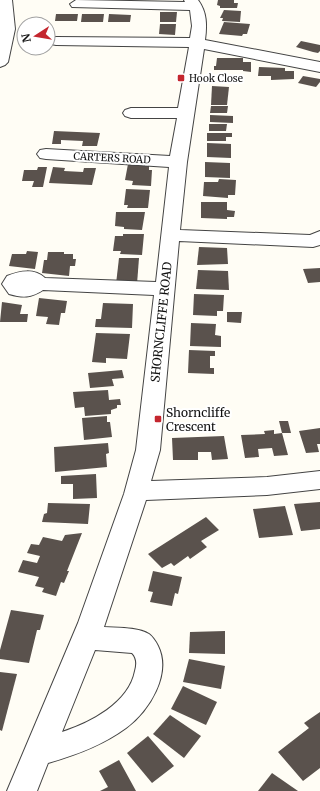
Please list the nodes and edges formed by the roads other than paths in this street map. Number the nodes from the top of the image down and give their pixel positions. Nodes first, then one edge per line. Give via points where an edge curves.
1 (5, 0) edge
2 (193, 3) edge
3 (77, 4) dead end
4 (56, 41) dead end
5 (197, 43) junction
6 (0, 62) edge
7 (320, 68) edge
8 (131, 113) dead end
9 (186, 113) junction
10 (46, 154) dead end
11 (178, 162) junction
12 (171, 235) junction
13 (317, 239) edge
14 (37, 282) dead end
15 (163, 289) junction
16 (320, 480) edge
17 (138, 491) junction
18 (85, 637) junction
19 (38, 753) junction
20 (22, 791) edge

1 - 6 street via 8,29
2 - 3 street
2 - 5 street, SHORNCLIFFE ROAD via 199,19
4 - 5 street
5 - 7 street
5 - 9 street, SHORNCLIFFE ROAD
8 - 9 street
9 - 11 street, SHORNCLIFFE ROAD
10 - 11 street, CARTERS ROAD
11 - 12 street, SHORNCLIFFE ROAD
12 - 13 street
12 - 15 street, SHORNCLIFFE ROAD
14 - 15 street
15 - 17 street, SHORNCLIFFE ROAD via 148,450
16 - 17 street via 267,486
17 - 18 street, SHORNCLIFFE ROAD
18 - 19 street, SHORNCLIFFE ROAD
18 - 19 street via 138,642 145,647 150,663 146,682 130,709 115,721 95,733
19 - 20 street, SHORNCLIFFE ROAD

